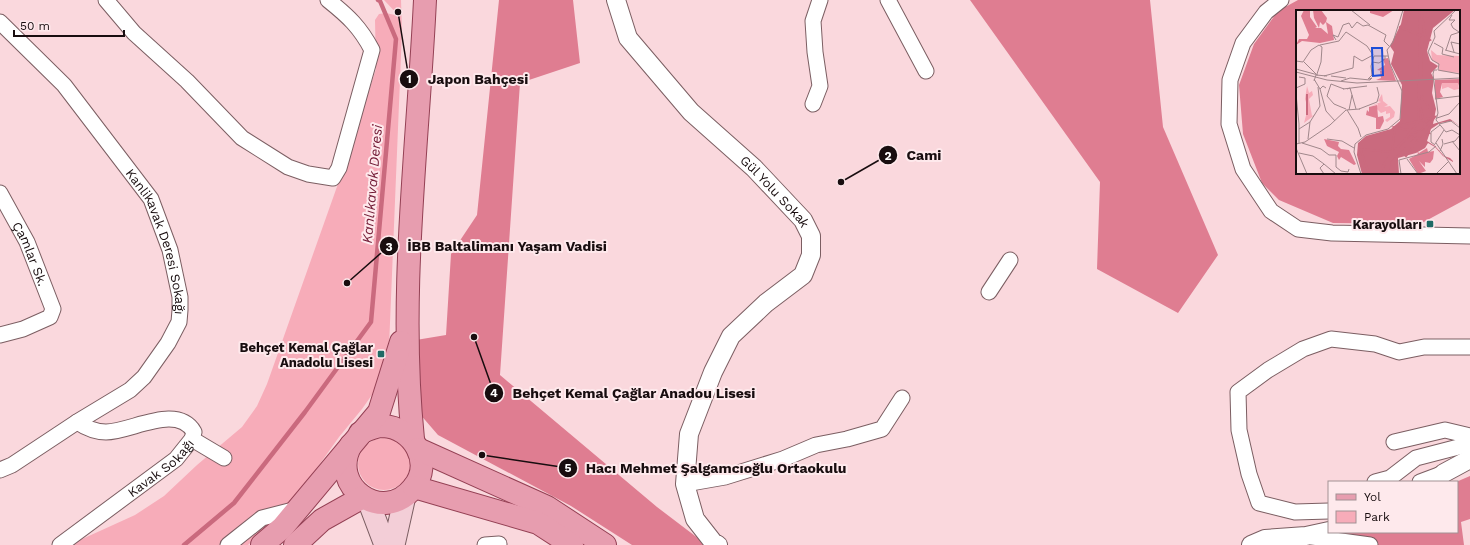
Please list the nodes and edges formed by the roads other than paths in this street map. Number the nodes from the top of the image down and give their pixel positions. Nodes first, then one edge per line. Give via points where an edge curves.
1 (106, 0) edge
2 (328, 0) edge
3 (425, 0) edge
4 (616, 0) edge
5 (820, 0) edge
6 (888, 0) edge
7 (1281, 0) edge
8 (0, 22) edge
9 (926, 71) dead end
10 (813, 104) dead end
11 (0, 193) edge
12 (1470, 236) edge
13 (1010, 260) dead end
14 (989, 292) dead end
15 (406, 324) junction
16 (0, 335) edge
17 (1470, 347) edge
18 (902, 398) dead end
19 (77, 422) junction
20 (1470, 436) edge
21 (356, 438) junction
22 (192, 439) junction
23 (1394, 442) dead end
24 (416, 444) junction
25 (1470, 444) edge
26 (224, 458) dead end
27 (1470, 459) edge
28 (0, 470) edge
29 (1440, 478) edge
30 (1380, 481) edge
31 (1425, 481) edge
32 (685, 484) junction
33 (410, 492) junction
34 (365, 498) junction
35 (297, 509) junction
36 (1328, 511) edge
37 (1328, 531) edge
38 (1306, 536) junction
39 (60, 545) edge
40 (228, 545) edge
41 (262, 545) edge
42 (295, 545) edge
43 (384, 545) edge
44 (394, 545) edge
45 (572, 545) edge
46 (605, 545) edge
47 (718, 545) edge
48 (1251, 545) edge
49 (1370, 545) edge

1 - 2 street via 134,33 187,81 242,138 288,166 308,174 333,178 339,168 372,50 363,32
3 - 15 main road
4 - 32 street, Gül Yolu Sokak via 628,38 691,112 754,168 803,220 811,236 811,255 802,275 766,303 731,336 713,372 689,434
5 - 10 street via 813,21 820,86
6 - 9 street
7 - 12 street via 1266,12 1243,42 1230,80 1229,124 1244,169 1271,211 1298,229 1332,233
8 - 19 street, Kanlikavak Deresi Sokağı via 64,84 151,199 170,250 177,278 180,297 179,322 159,357 130,390
11 - 16 street, Çamlar Sk. via 27,242 53,309 50,317 23,329
13 - 14 street
15 - 21 main road via 379,412
15 - 24 main road via 408,391
17 - 36 street via 1424,347 1399,352 1375,344 1331,339 1302,349 1238,392 1239,430 1259,503 1295,512
18 - 32 street via 882,429 816,445 783,459 725,477
19 - 22 street, Kavak Sokağı via 105,432 156,420 174,419 191,427 194,432
19 - 28 street, Kanlikavak Deresi Sokağı via 12,465
20 - 23 street via 1444,430
21 - 24 main road via 370,428 382,426 398,430
21 - 34 main road via 347,452 346,475 351,485
21 - 35 main road
22 - 26 street
22 - 39 street, Kavak Sokağı via 176,459
24 - 33 main road via 422,462 420,475
24 - 46 main road via 547,507
25 - 30 street via 1416,458 1390,478
27 - 29 street
29 - 31 street
32 - 47 street, Gül Yolu Sokak via 694,519
33 - 34 main road via 393,502 381,503
33 - 44 main road
33 - 45 main road via 538,523
34 - 42 main road via 322,520
34 - 43 main road
35 - 40 street via 262,518
35 - 41 main road via 282,528
37 - 38 street
38 - 48 street via 1265,539
38 - 49 street

